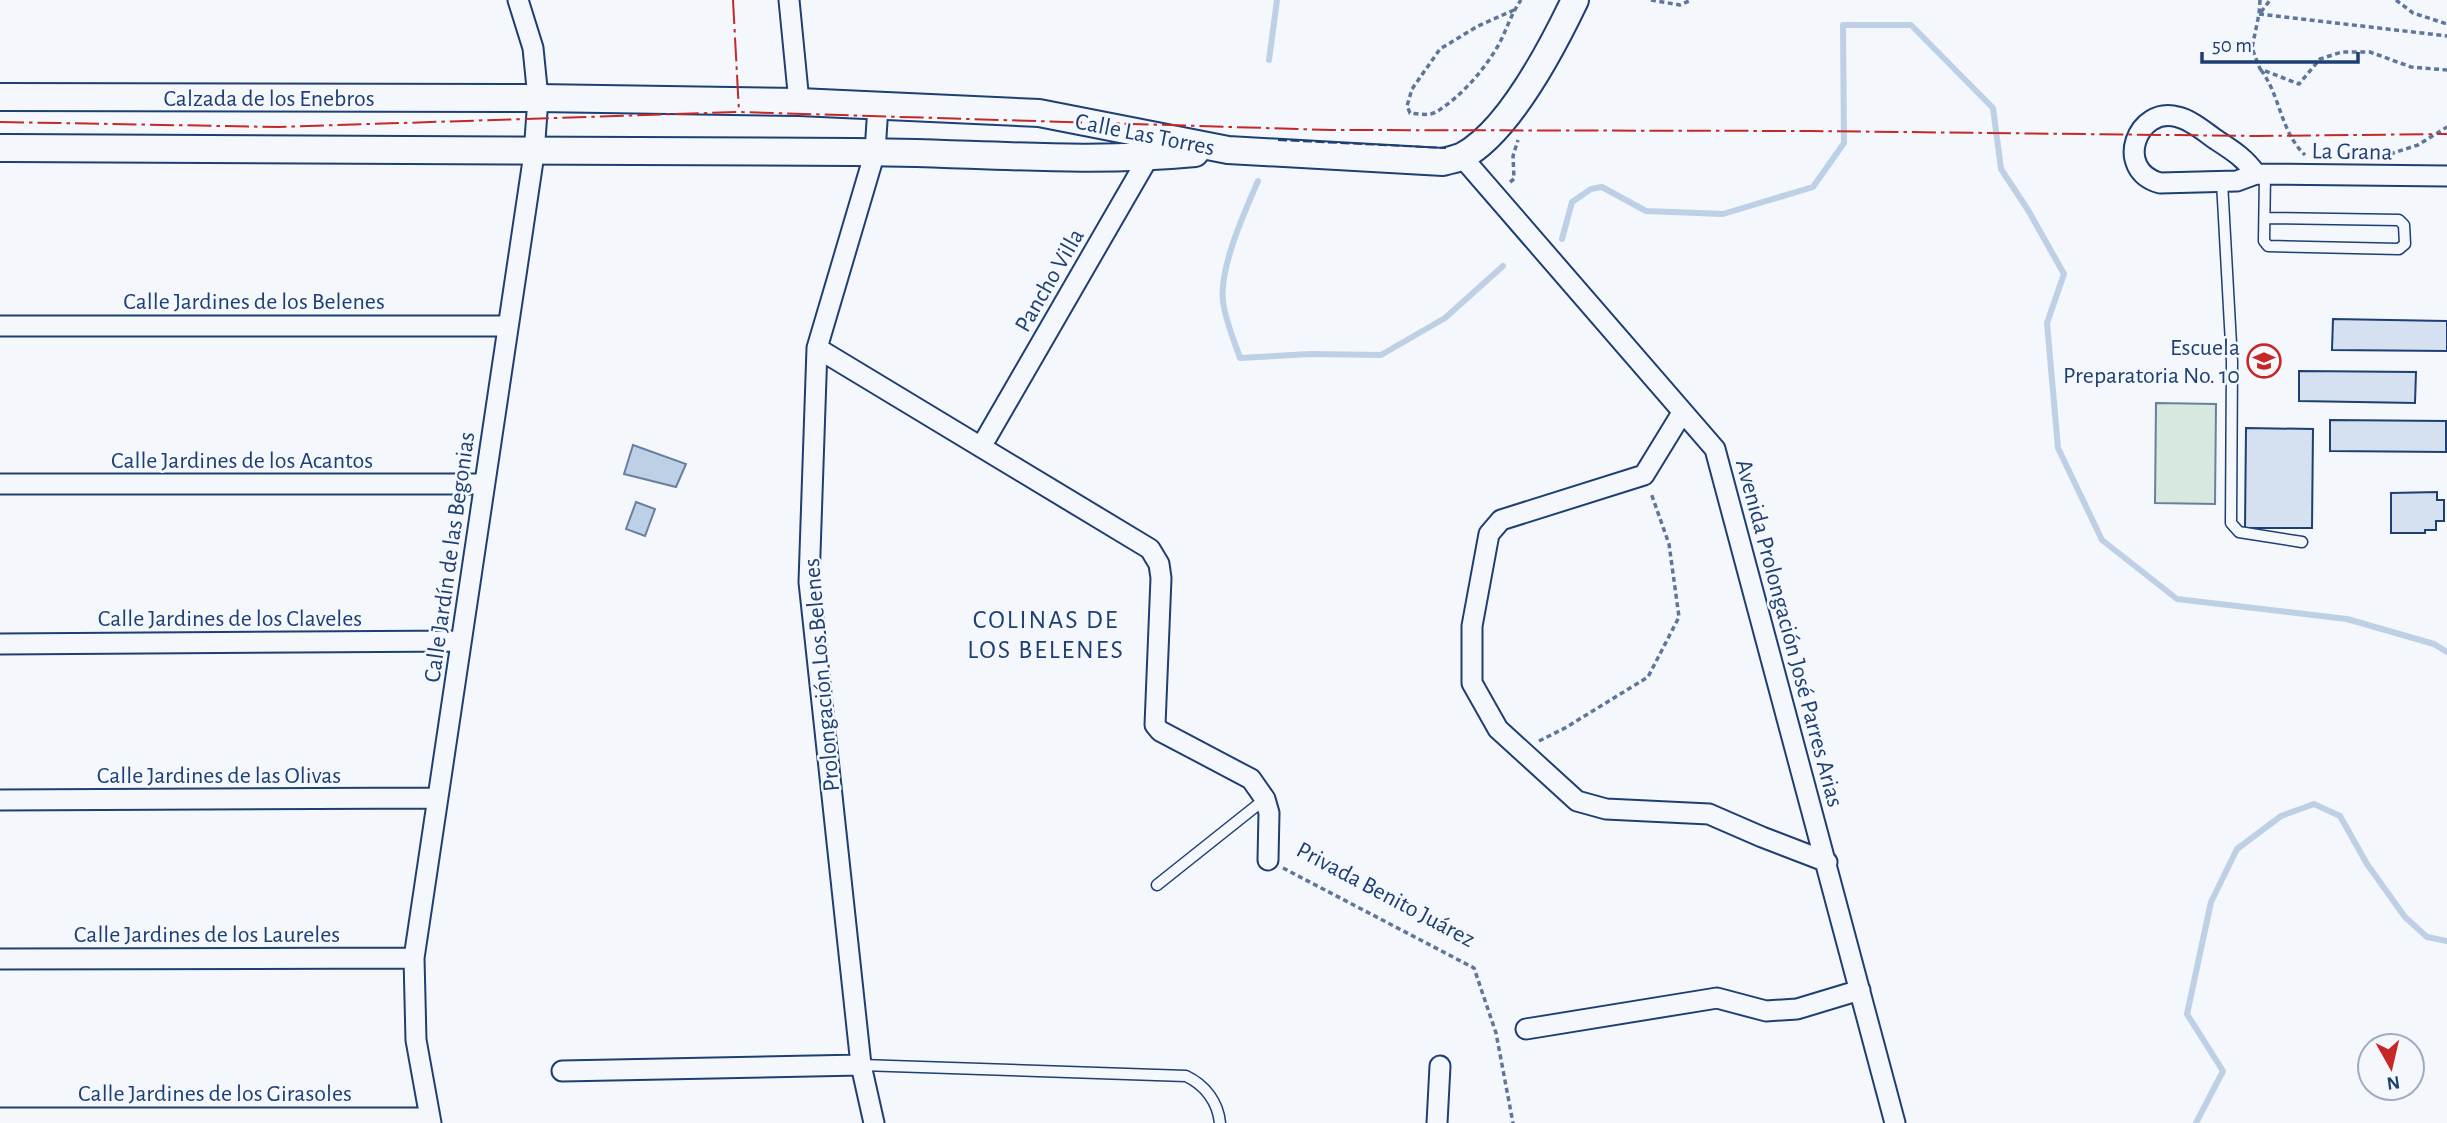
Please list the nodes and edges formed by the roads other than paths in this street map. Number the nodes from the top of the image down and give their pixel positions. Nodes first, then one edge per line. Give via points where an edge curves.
1 (518, 0) edge
2 (789, 0) edge
3 (1575, 0) edge
4 (0, 97) edge
5 (538, 98) junction
6 (799, 102) junction
7 (878, 106) junction
8 (1151, 147) junction
9 (0, 148) edge
10 (874, 152) junction
11 (534, 154) junction
12 (1462, 157) junction
13 (2260, 174) junction
14 (2447, 176) edge
15 (2222, 181) junction
16 (2265, 218) junction
17 (0, 326) edge
18 (508, 326) junction
19 (817, 348) junction
20 (1682, 413) junction
21 (981, 447) junction
22 (0, 484) edge
23 (484, 484) junction
24 (2302, 542) dead end
25 (461, 641) junction
26 (0, 644) edge
27 (438, 798) junction
28 (1265, 799) junction
29 (0, 800) edge
30 (1268, 860) road end
31 (1827, 862) junction
32 (1157, 886) dead end
33 (414, 958) junction
34 (0, 959) edge
35 (1860, 990) junction
36 (1526, 1029) dead end
37 (861, 1065) junction
38 (1440, 1066) dead end
39 (562, 1071) dead end
40 (0, 1118) edge
41 (430, 1120) edge
42 (874, 1123) edge
43 (1220, 1123) edge
44 (1437, 1123) edge
45 (1895, 1123) edge

1 - 5 street, Calle Jardín de las Begonias via 533,48
2 - 6 street
3 - 12 main road via 1528,86 1497,127
4 - 5 main road, Calzada de los Enebros
5 - 6 main road, Calle Las Torres
5 - 11 street, Calle Jardín de las Begonias
6 - 7 main road, Calle Las Torres
7 - 8 main road, Calle Las Torres via 1040,114
7 - 10 street, Prolongación Los Belenes
8 - 10 main road, Calle Las Torres
8 - 12 main road, Calle Las Torres via 1424,162
8 - 21 street, Pancho Villa
9 - 11 main road
10 - 11 main road, Calle Las Torres
10 - 19 street, Prolongación Los Belenes
11 - 18 street, Calle Jardín de las Begonias
12 - 20 street, Avenida Prolongación José Parres Arias
13 - 14 street, La Grana
13 - 15 street, La Grana
13 - 15 street, La Grana via 2246,159 2179,117 2159,117 2142,127 2134,155 2145,176 2168,183
13 - 16 lane
15 - 24 lane via 2232,362 2231,523 2239,532
16 - 16 lane via 2267,247 2399,249 2404,244 2404,225 2399,220
17 - 18 street, Calle Jardines de los Belenes
18 - 23 street, Calle Jardín de las Begonias
19 - 21 street
19 - 37 street, Prolongación Los Belenes via 809,582
20 - 31 street, Avenida Prolongación José Parres Arias via 1714,449
20 - 31 street via 1644,475 1501,520 1489,534 1472,626 1472,683 1498,729 1577,801 1606,809 1709,814
21 - 28 street via 1150,549 1161,578 1155,725 1251,779
22 - 23 street, Calle Jardines de los Acantos
23 - 25 street, Calle Jardín de las Begonias
25 - 26 street, Calle Jardines de los Claveles
25 - 27 street, Calle Jardín de las Begonias
27 - 29 street, Calle Jardines de las Olivas
27 - 33 street, Calle Jardín de las Begonias
28 - 30 street, Privada Benito Juárez
28 - 32 lane
31 - 35 street, Avenida Prolongación José Parres Arias
33 - 34 street, Calle Jardines de los Laureles
33 - 41 street, Calle Jardín de las Begonias via 416,1040
35 - 36 street via 1797,1009 1766,1010 1717,998
35 - 45 street, Avenida Prolongación José Parres Arias
37 - 39 street
37 - 42 street, Prolongación Los Belenes
37 - 43 lane via 1186,1076 1210,1095
38 - 44 street
40 - 41 street, Calle Jardines de los Girasoles

